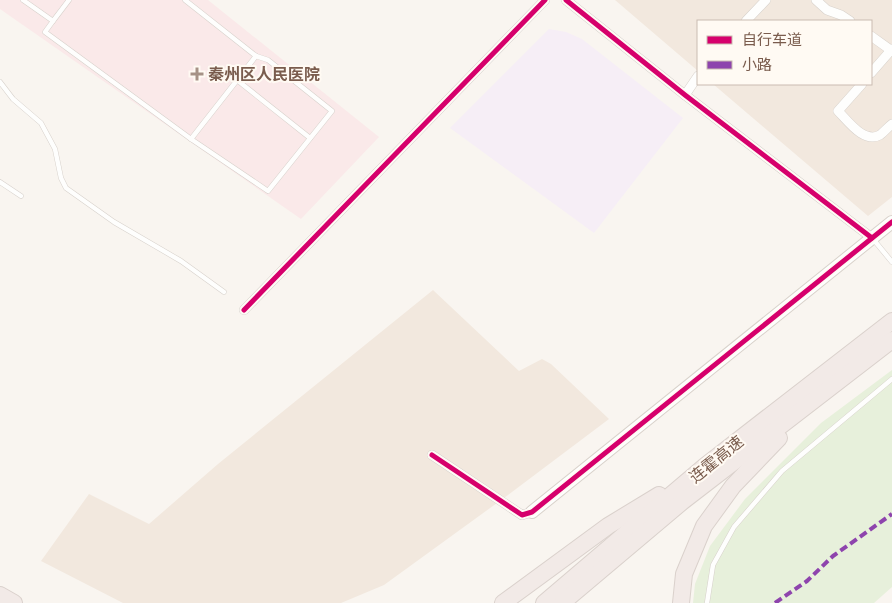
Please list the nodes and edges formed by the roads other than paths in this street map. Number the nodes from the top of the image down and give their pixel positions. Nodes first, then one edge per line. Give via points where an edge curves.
1 (22, 0) edge
2 (69, 0) edge
3 (185, 0) edge
4 (545, 0) edge
5 (566, 0) edge
6 (766, 0) edge
7 (816, 0) edge
8 (747, 20) edge
9 (848, 20) edge
10 (53, 21) junction
11 (872, 37) edge
12 (892, 50) edge
13 (256, 56) junction
14 (872, 73) edge
15 (697, 77) edge
16 (237, 80) junction
17 (0, 82) edge
18 (861, 85) edge
19 (685, 95) junction
20 (892, 124) edge
21 (310, 138) junction
22 (191, 139) junction
23 (0, 182) edge
24 (21, 196) dead end
25 (892, 222) edge
26 (872, 238) junction
27 (892, 262) edge
28 (224, 292) dead end
29 (244, 310) dead end
30 (892, 321) edge
31 (892, 340) edge
32 (892, 379) edge
33 (820, 396) junction
34 (432, 455) dead end
35 (705, 466) junction
36 (532, 512) joint
37 (0, 595) edge
38 (14, 603) edge
39 (503, 603) edge
40 (544, 603) edge
41 (562, 603) edge
42 (681, 603) edge
43 (707, 603) edge

1 - 10 lane
2 - 10 lane
3 - 13 lane
4 - 29 street
5 - 19 street
6 - 8 street
7 - 9 street via 827,10
10 - 22 lane via 45,32
11 - 12 street
12 - 14 street
13 - 16 lane
13 - 21 lane via 268,60 332,111
15 - 19 street
16 - 21 lane
16 - 22 lane
17 - 28 lane via 13,99 41,123 54,149 66,188
18 - 20 street via 838,111 861,133 870,137 880,135
19 - 26 street
21 - 22 lane via 268,191
23 - 24 lane
25 - 26 street
26 - 27 lane
26 - 36 street
30 - 35 highway, 连霍高速
31 - 33 highway, 连霍高速
32 - 43 lane via 782,471 734,528 713,565
33 - 41 highway, 连霍高速 via 683,501
33 - 42 highway via 733,486 704,526 684,574
34 - 36 street via 522,516
35 - 39 highway via 608,526
35 - 40 highway, 连霍高速
37 - 38 highway

